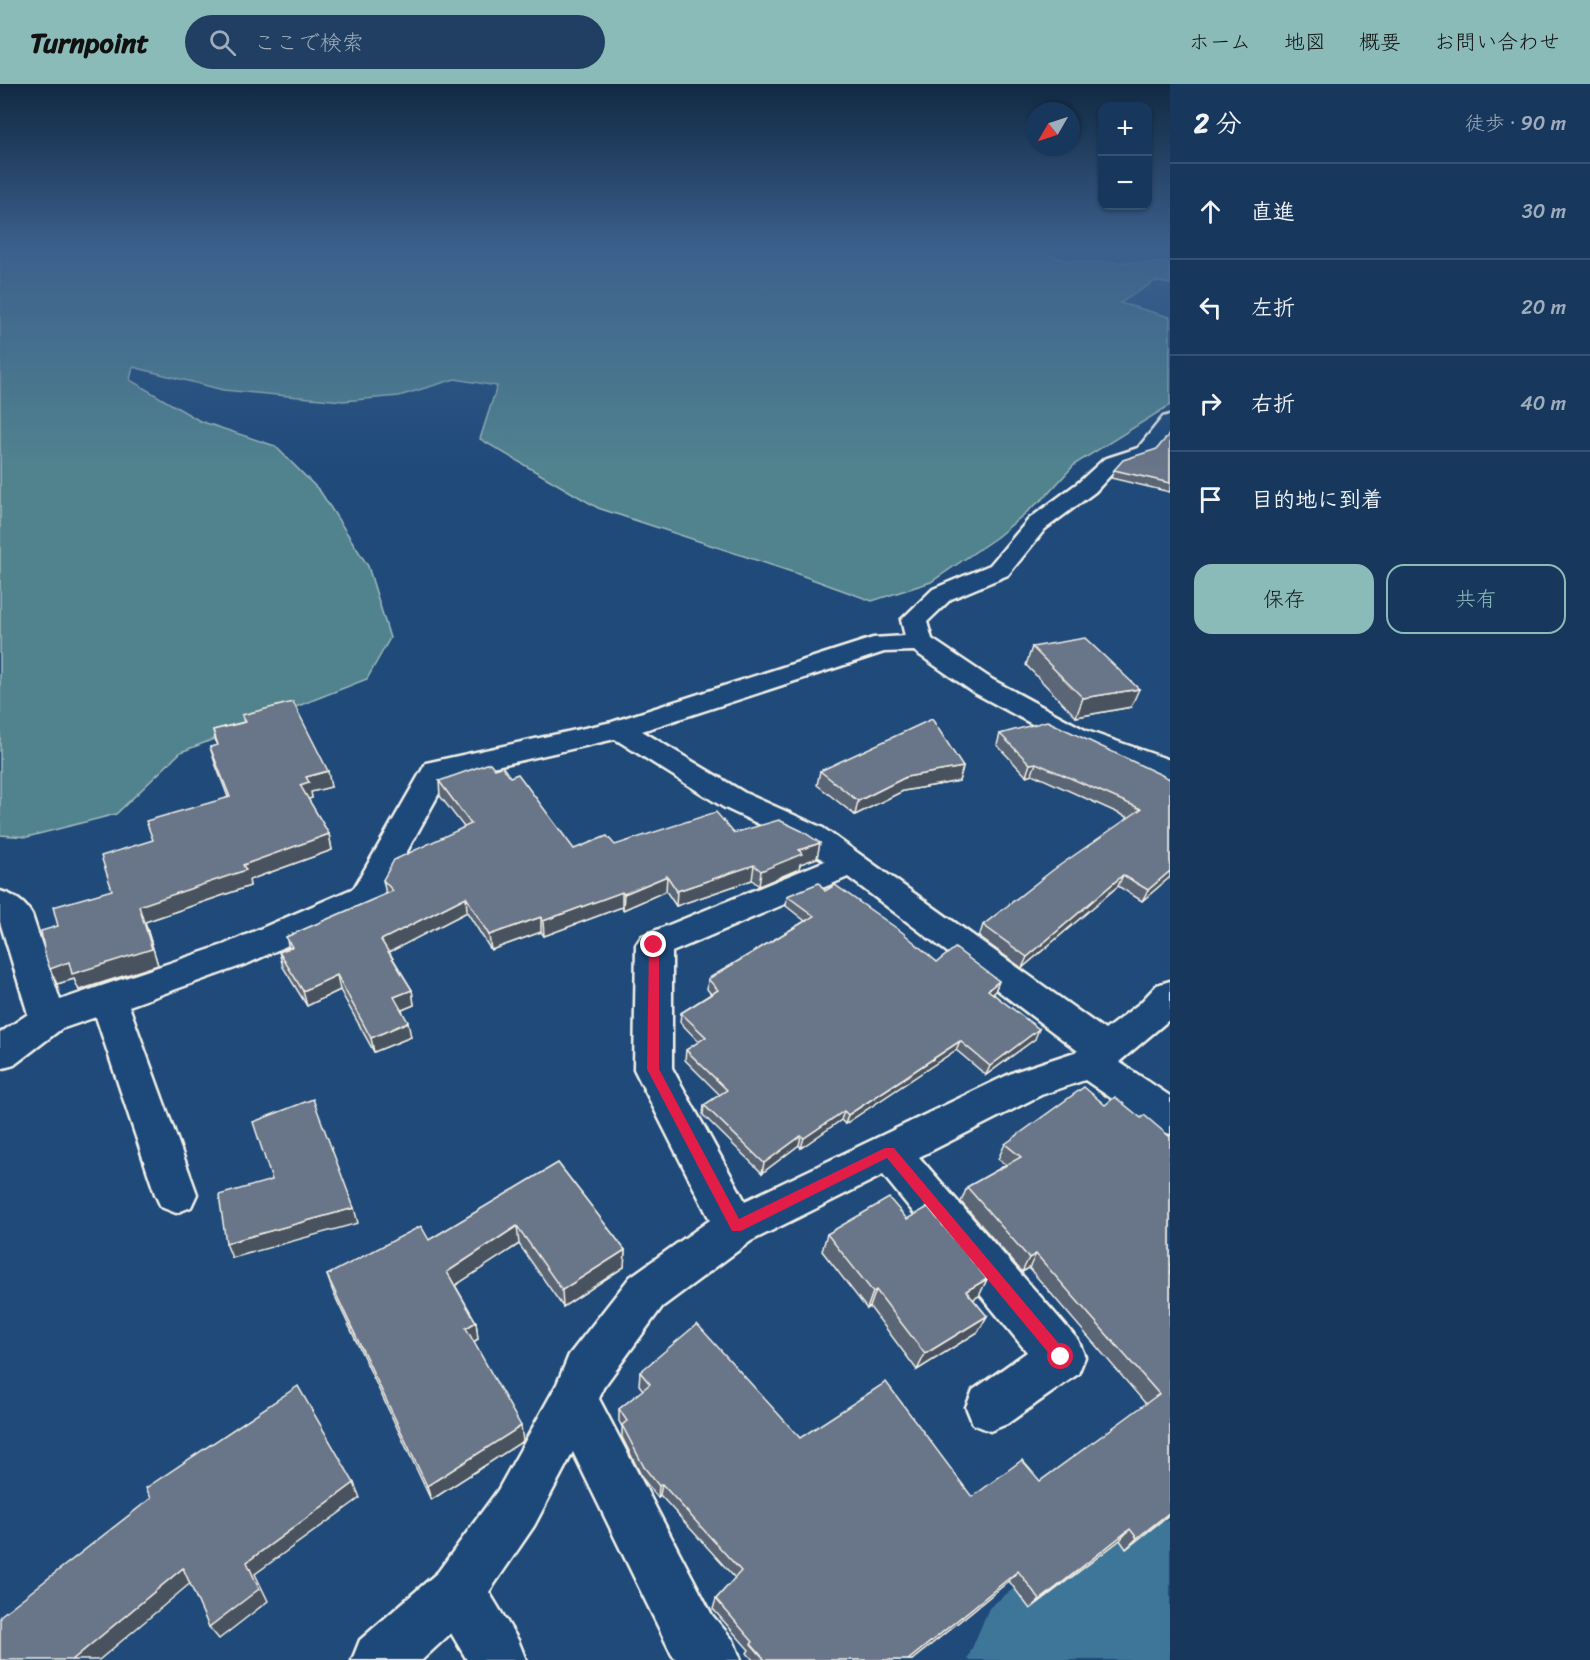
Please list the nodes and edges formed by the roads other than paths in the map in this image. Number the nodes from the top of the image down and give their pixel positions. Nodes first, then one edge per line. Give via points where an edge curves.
1 (1170, 421) edge
2 (1145, 452) junction
3 (1170, 456) edge
4 (920, 643) junction
5 (620, 729) junction
6 (1170, 771) edge
7 (851, 863) junction
8 (0, 903) edge
9 (1170, 995) edge
10 (108, 999) junction
11 (48, 1019) junction
12 (0, 1054) edge
13 (1098, 1057) junction
14 (1170, 1117) edge
15 (889, 1152) junction
16 (176, 1194) dead end
17 (736, 1227) junction
18 (574, 1401) junction
19 (990, 1407) dead end
20 (457, 1592) junction
21 (380, 1660) edge
22 (498, 1660) edge
23 (713, 1660) edge

1 - 2 street
2 - 3 street
2 - 4 street via 1111,463 1087,487 1038,524 999,570 942,594 914,620
4 - 5 street via 882,644
4 - 6 street via 983,686 1077,737
5 - 7 street via 734,800 812,836
5 - 10 street via 437,770 366,896 236,954
7 - 13 street
7 - 17 street via 654,945 653,1069
8 - 11 street via 15,915
9 - 13 street
10 - 11 street
10 - 16 street
11 - 12 street
13 - 14 street
13 - 15 street via 1028,1083
15 - 17 street
15 - 19 street via 1061,1357
17 - 18 street via 646,1292 586,1372
18 - 20 street via 516,1508
18 - 23 street via 692,1635
20 - 21 street
20 - 22 street

